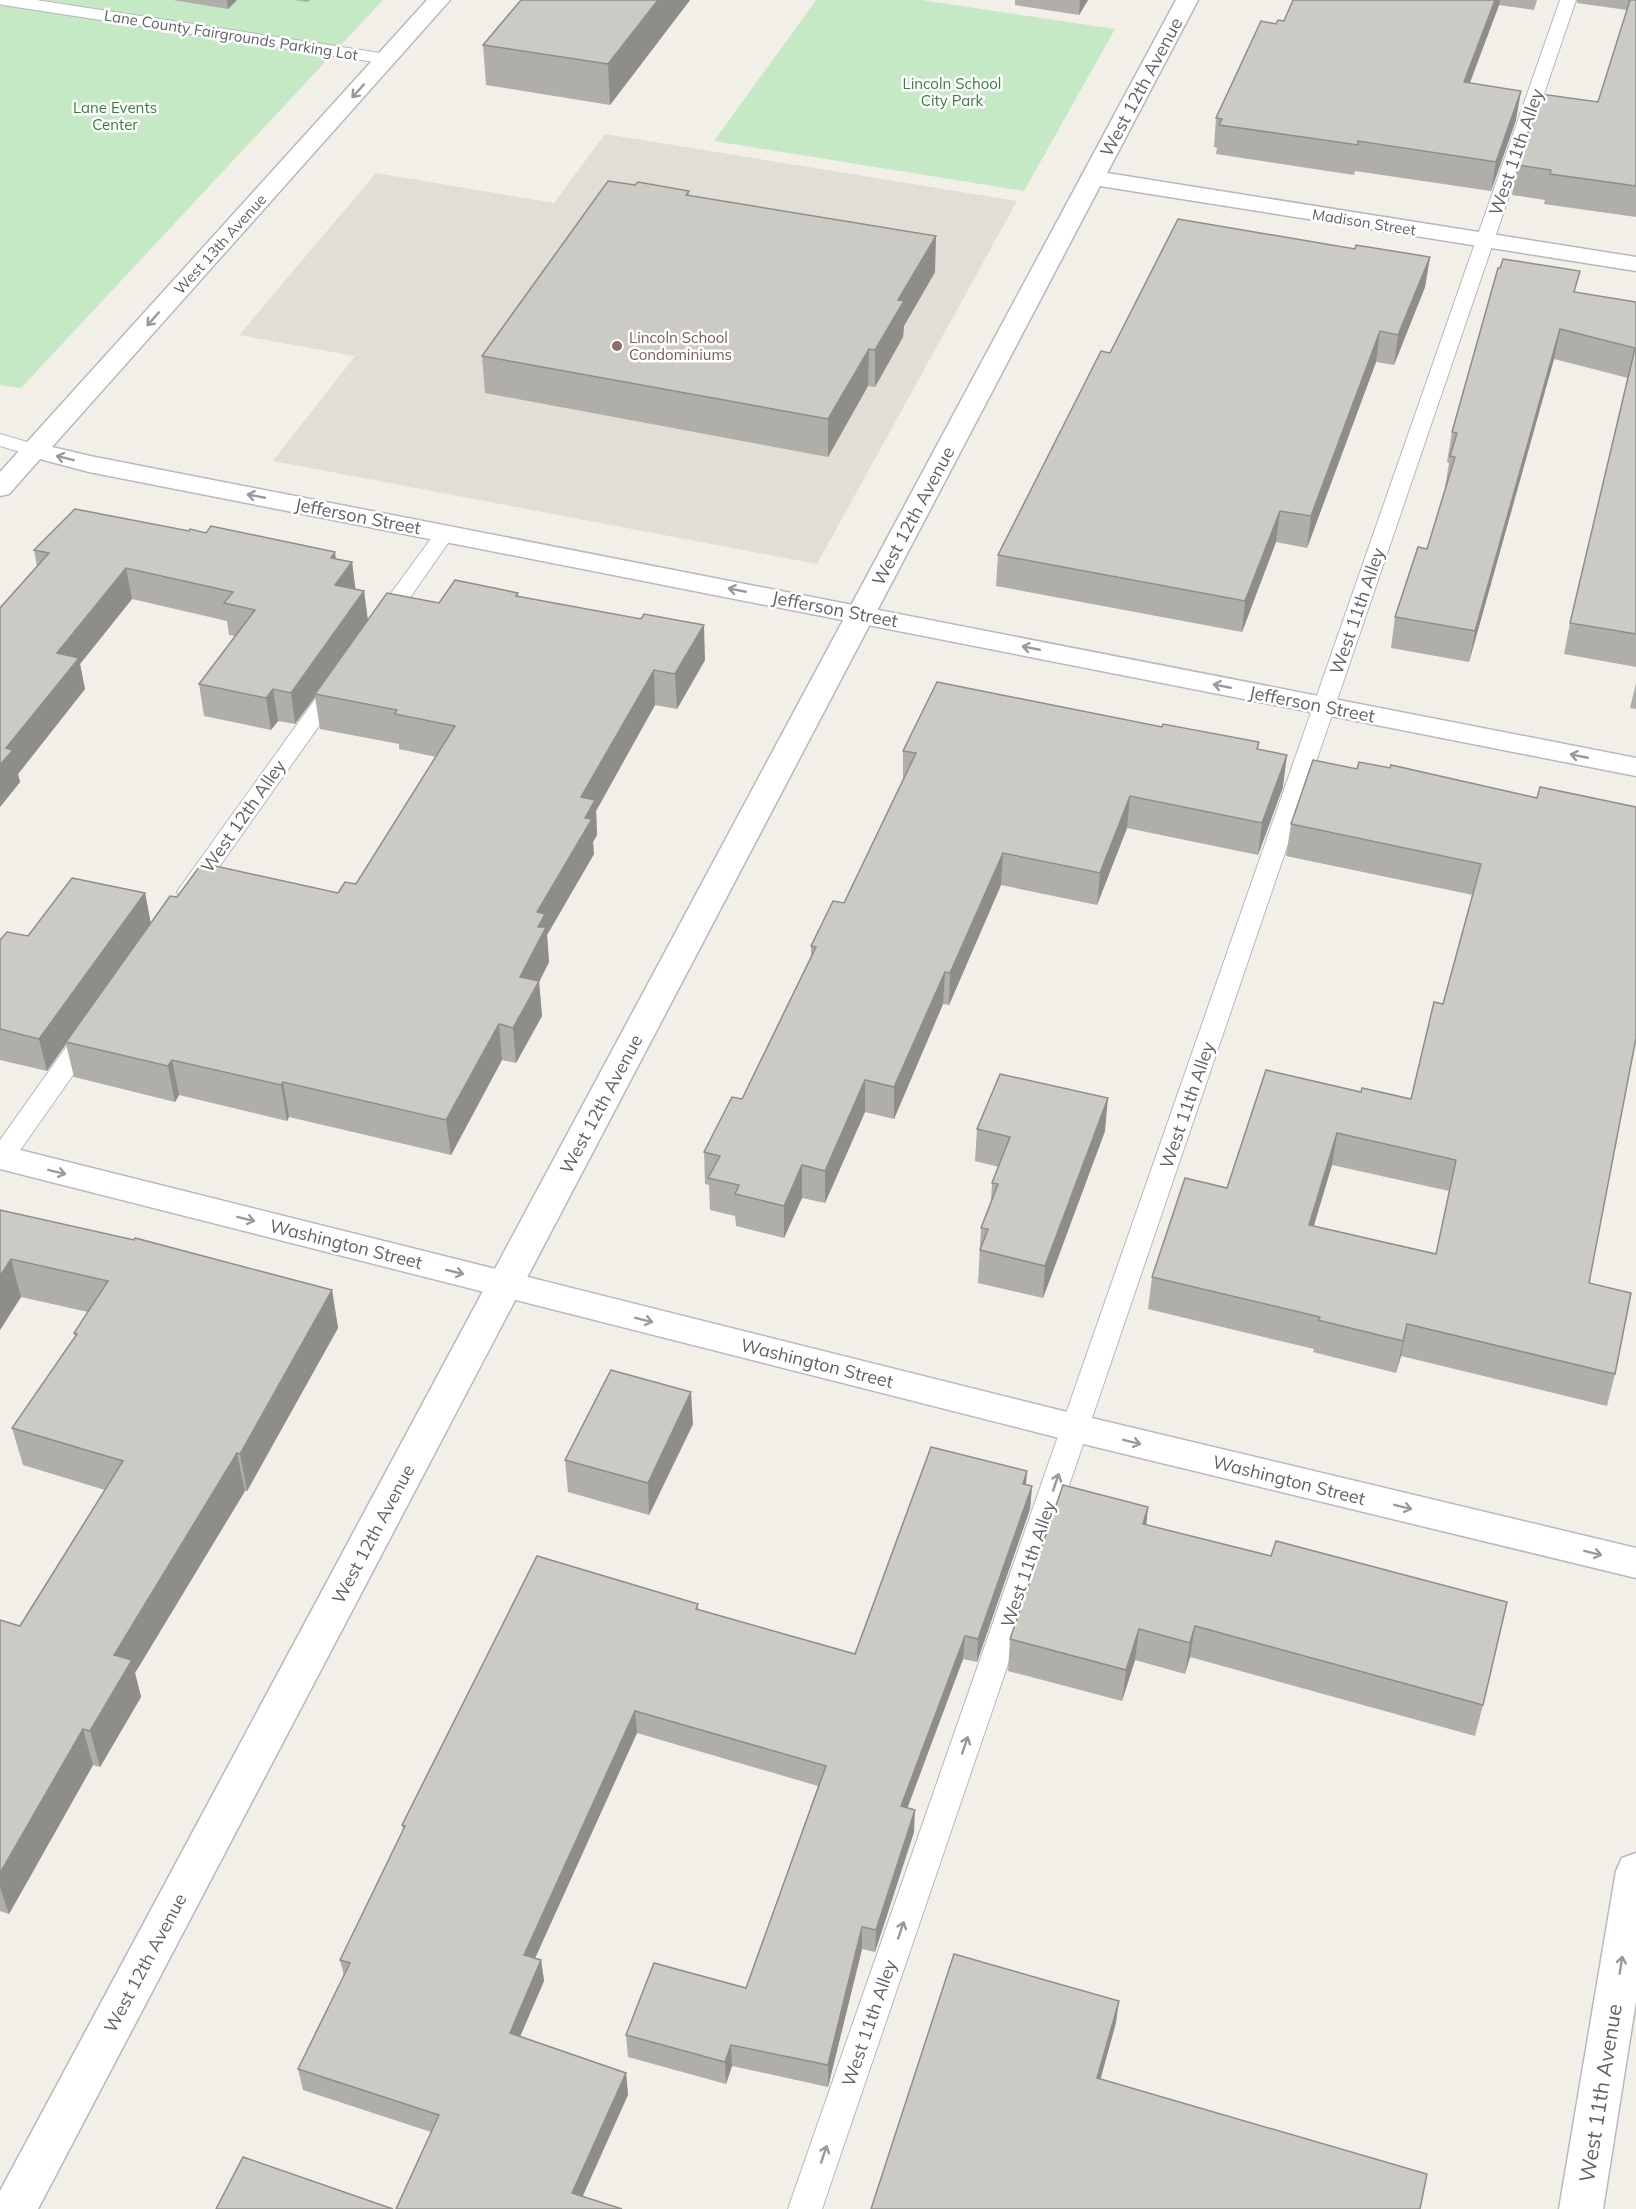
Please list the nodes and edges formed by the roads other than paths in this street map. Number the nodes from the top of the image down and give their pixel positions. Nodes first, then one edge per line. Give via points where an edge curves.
1 (3, 0) edge
2 (439, 0) edge
3 (1187, 0) edge
4 (1568, 0) edge
5 (387, 59) junction
6 (1092, 178) junction
7 (1485, 241) junction
8 (1636, 264) edge
9 (0, 440) edge
10 (34, 450) junction
11 (0, 488) edge
12 (445, 533) junction
13 (861, 614) junction
14 (369, 639) edge
15 (349, 668) edge
16 (1324, 706) junction
17 (1636, 767) edge
18 (174, 914) edge
19 (105, 1011) edge
20 (0, 1158) edge
21 (505, 1285) junction
22 (1075, 1428) junction
23 (1636, 1563) edge
24 (1636, 1871) edge
25 (14, 2209) edge
26 (805, 2209) edge
27 (1581, 2209) edge

1 - 5 lane, Lane County Fairgrounds Parking Lot
2 - 5 main road, West 13th Avenue
3 - 6 main road, West 12th Avenue
4 - 7 lane, West 11th Alley
5 -> 10 main road, West 13th Avenue
6 - 7 main road, Madison Street
6 - 13 main road, West 12th Avenue
7 - 8 main road, Madison Street
7 - 16 lane, West 11th Alley
9 - 10 lane
10 - 11 main road, West 13th Avenue
12 -> 10 main road, Jefferson Street via 88,464
13 -> 12 main road, Jefferson Street
12 - 14 lane
16 -> 13 main road, Jefferson Street
13 - 21 main road, West 12th Avenue
15 - 18 lane, West 12th Alley
17 -> 16 main road, Jefferson Street
16 - 22 lane, West 11th Alley
19 - 20 lane
20 -> 21 main road, Washington Street
21 -> 22 main road, Washington Street
21 - 25 main road, West 12th Avenue
22 -> 23 main road, Washington Street
26 -> 22 lane, West 11th Alley
27 -> 24 main road, West 11th Avenue

